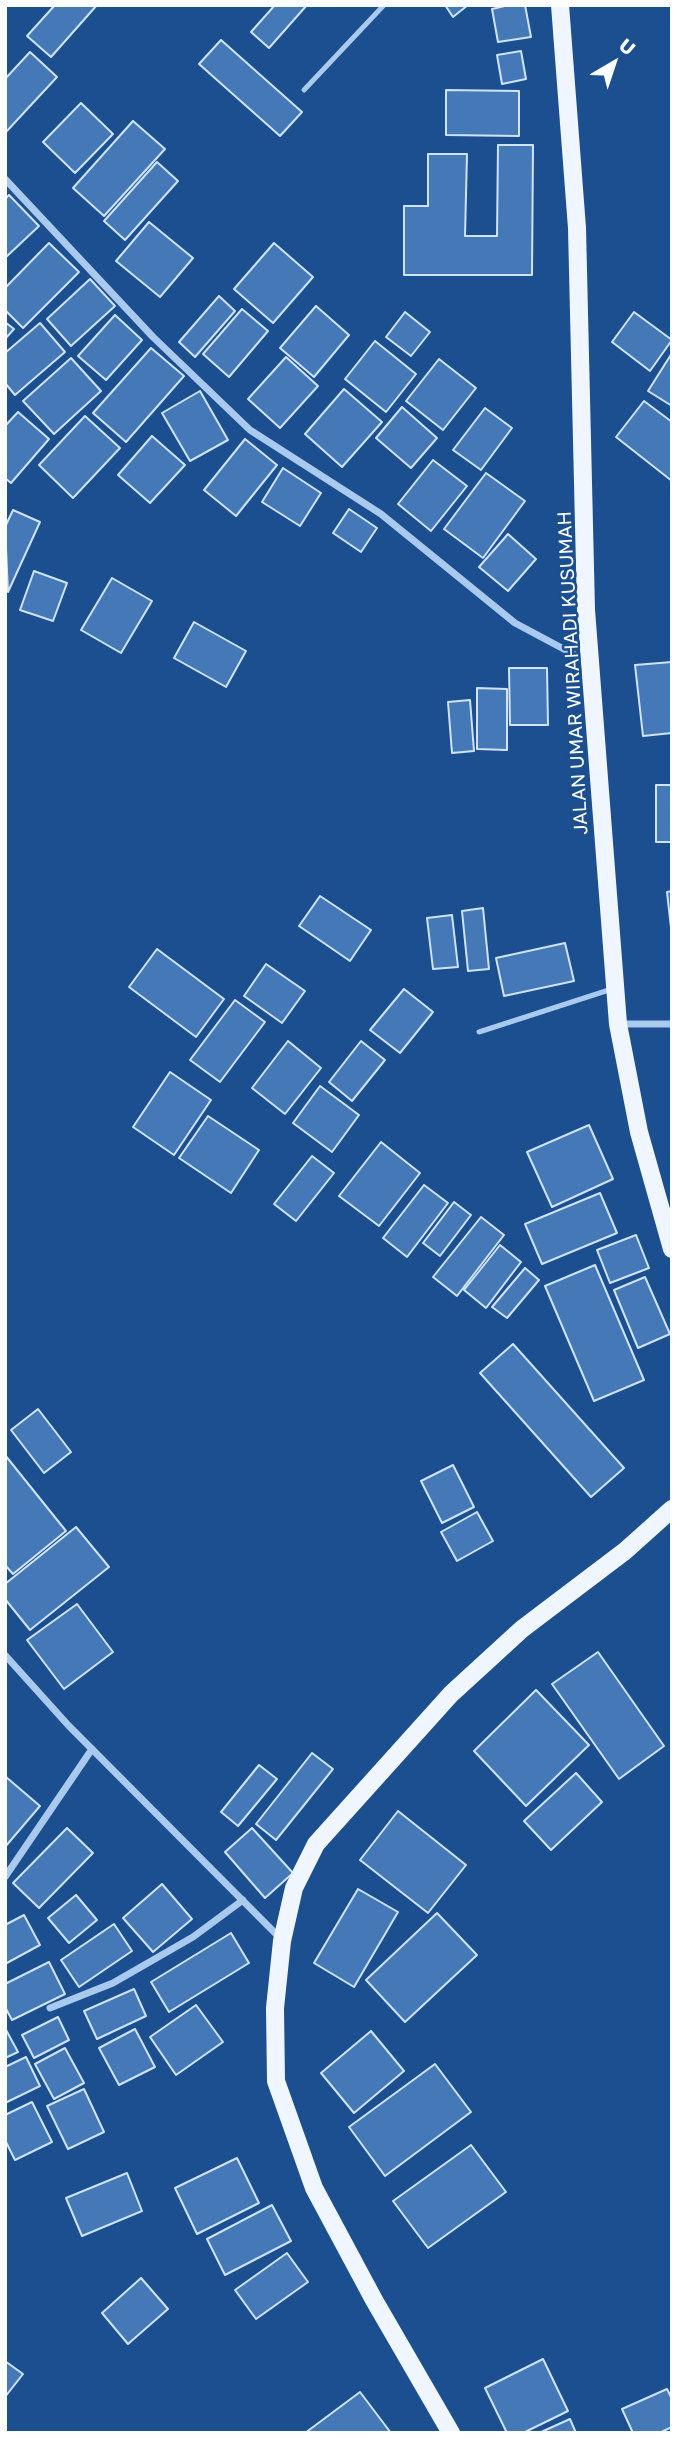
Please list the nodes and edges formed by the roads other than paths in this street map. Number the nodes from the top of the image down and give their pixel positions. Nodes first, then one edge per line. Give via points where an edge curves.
1 (384, 5) edge
2 (560, 5) edge
3 (304, 90) dead end
4 (5, 179) edge
5 (591, 663) junction
6 (615, 988) junction
7 (618, 1024) junction
8 (672, 1024) edge
9 (479, 1031) dead end
10 (672, 1249) edge
11 (672, 1509) edge
12 (5, 1655) edge
13 (92, 1749) junction
14 (5, 1877) edge
15 (243, 1900) junction
16 (282, 1941) junction
17 (50, 2008) dead end
18 (451, 2433) edge

1 - 3 lane
2 - 5 main road, JALAN UMAR WIRAHADI KUSUMAH via 577,228
4 - 5 street via 153,337 250,430 381,514 515,623
5 - 6 main road, JALAN UMAR WIRAHADI KUSUMAH
6 - 7 main road, JALAN UMAR WIRAHADI KUSUMAH
6 - 9 lane
7 - 8 street
7 - 10 main road, JALAN UMAR WIRAHADI KUSUMAH via 639,1132
11 - 16 main road via 522,1629 461,1685 325,1834 294,1888
12 - 13 street
13 - 14 street
13 - 15 street
15 - 16 street
15 - 17 street via 193,1937 124,1976
16 - 18 main road via 275,2008 276,2081 314,2188

